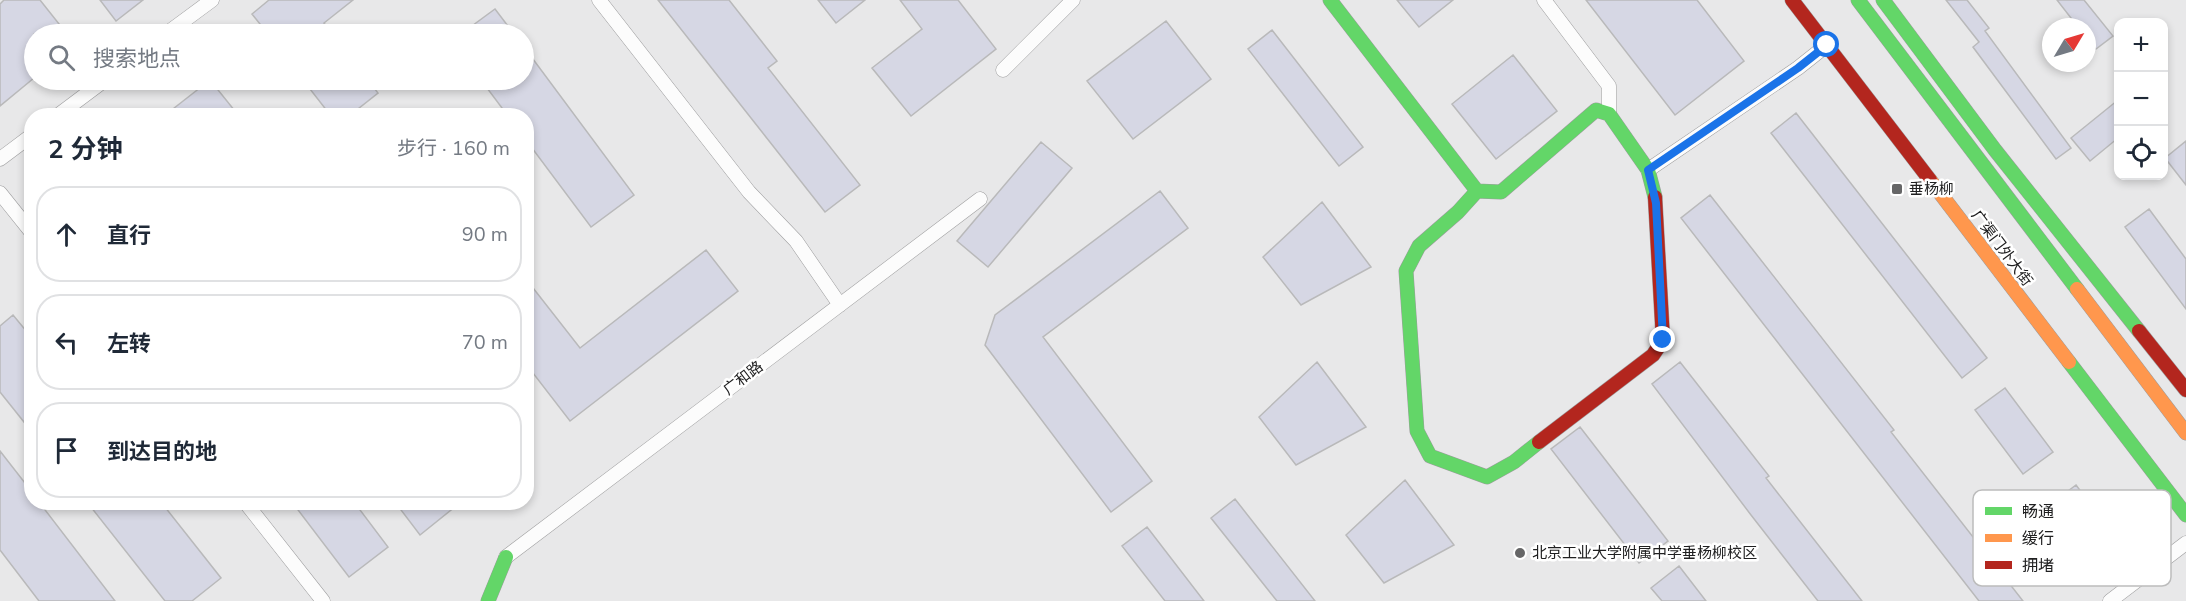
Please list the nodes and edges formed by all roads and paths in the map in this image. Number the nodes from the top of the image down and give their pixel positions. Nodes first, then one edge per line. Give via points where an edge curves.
1 (212, 0) edge
2 (599, 0) edge
3 (1073, 0) edge
4 (1330, 0) edge
5 (1544, 0) edge
6 (1792, 0) edge
7 (1858, 0) edge
8 (1883, 0) edge
9 (179, 24) edge
10 (1827, 45) junction
11 (1003, 70) dead end
12 (92, 90) edge
13 (68, 108) edge
14 (1609, 114) junction
15 (24, 141) edge
16 (0, 159) edge
17 (1648, 170) junction
18 (1477, 191) junction
19 (0, 193) edge
20 (980, 199) dead end
21 (24, 223) edge
22 (840, 305) junction
23 (2186, 390) edge
24 (2186, 433) edge
25 (2167, 490) edge
26 (2171, 495) edge
27 (251, 510) edge
28 (2186, 515) edge
29 (2186, 543) edge
30 (2171, 554) edge
31 (2130, 586) edge
32 (323, 601) edge
33 (488, 601) edge
34 (2110, 601) edge

1 - 9 street
2 - 22 street via 749,192 796,241
3 - 11 street
4 - 18 street
5 - 14 street via 1609,86
6 - 10 street, 广渠门外大街
7 - 24 street
8 - 23 street via 1949,90
10 - 17 street
10 - 25 street, 广渠门外大街
12 - 13 street
14 - 17 street
14 - 18 street via 1596,110 1583,119 1502,192
15 - 16 street
17 - 18 street via 1656,203 1663,340 1653,355 1514,462 1487,477 1430,456 1417,431 1406,271 1418,242 1469,203
19 - 21 street
20 - 22 street, 广和路
22 - 33 street, 广和路 via 507,557
26 - 28 street, 广渠门外大街
27 - 32 street
29 - 30 street
31 - 34 street

